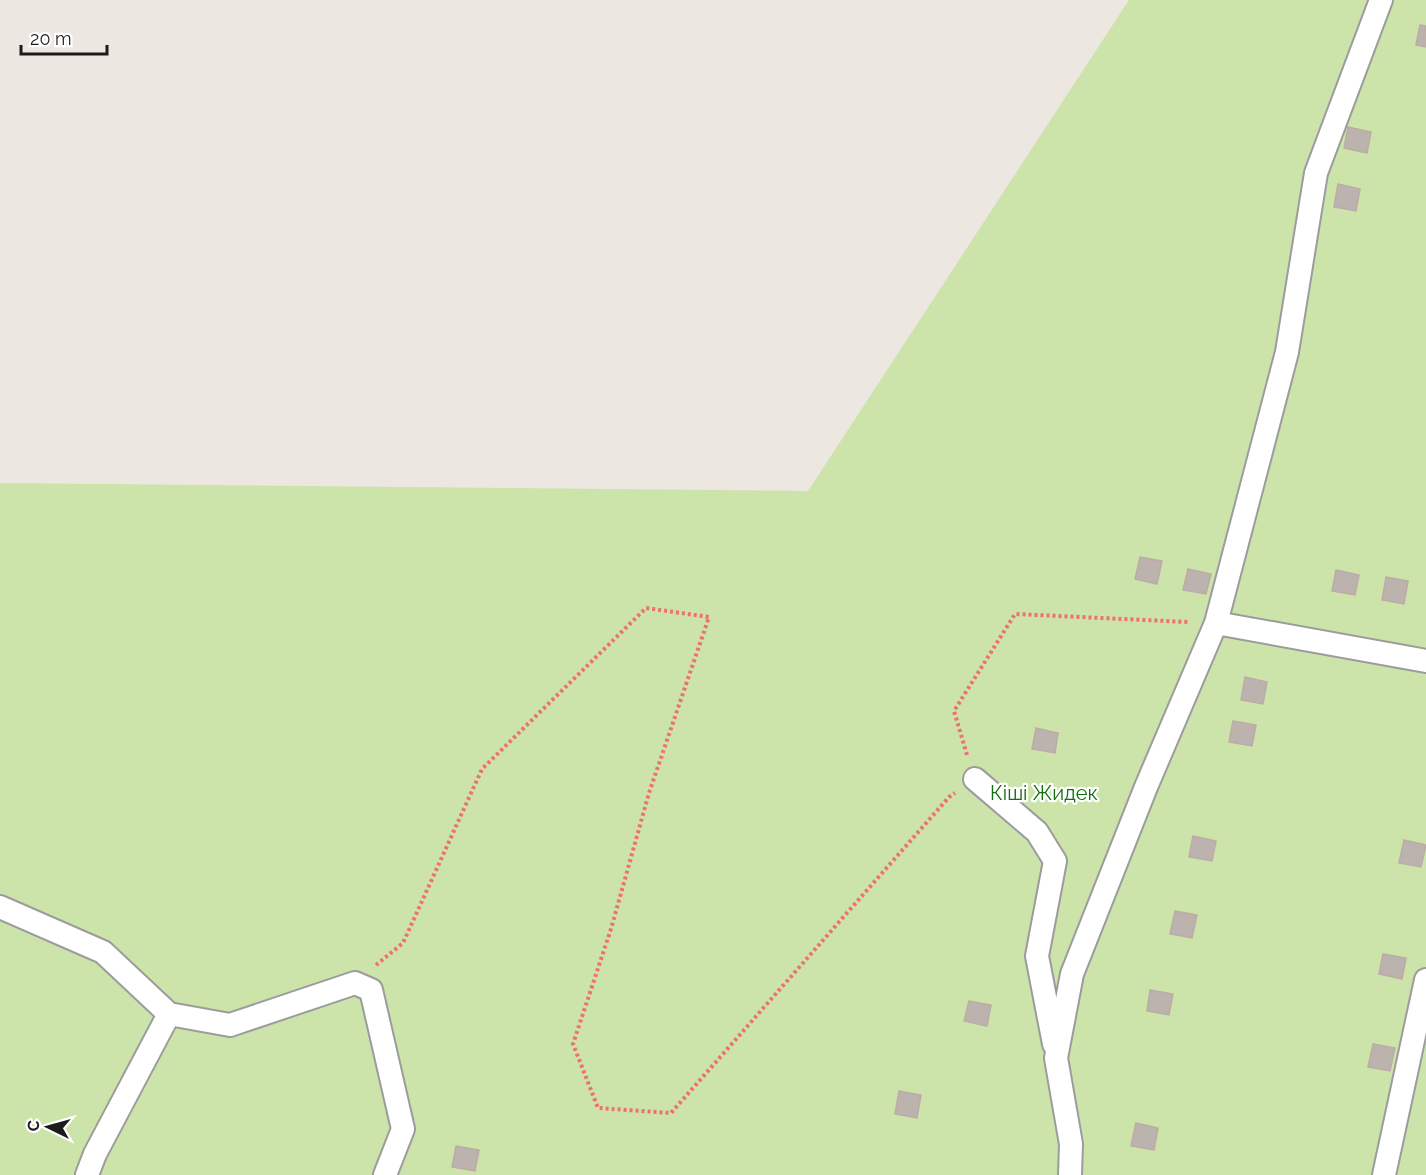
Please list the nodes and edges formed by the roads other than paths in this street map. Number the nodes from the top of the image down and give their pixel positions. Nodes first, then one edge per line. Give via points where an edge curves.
1 (1381, 0) edge
2 (1216, 624) junction
3 (1426, 662) edge
4 (975, 779) road end
5 (0, 907) edge
6 (1426, 980) edge
7 (169, 1014) junction
8 (1056, 1058) junction
9 (87, 1175) edge
10 (385, 1175) edge
11 (1070, 1175) edge
12 (1384, 1175) edge

1 - 2 street via 1316,173 1287,352
2 - 3 street
2 - 8 street via 1072,974
4 - 8 street via 1037,832 1055,861 1037,956
5 - 7 street via 103,952
6 - 12 street
7 - 9 street via 94,1154
7 - 10 street via 230,1025 355,983 370,990 403,1129
8 - 11 street via 1071,1144

